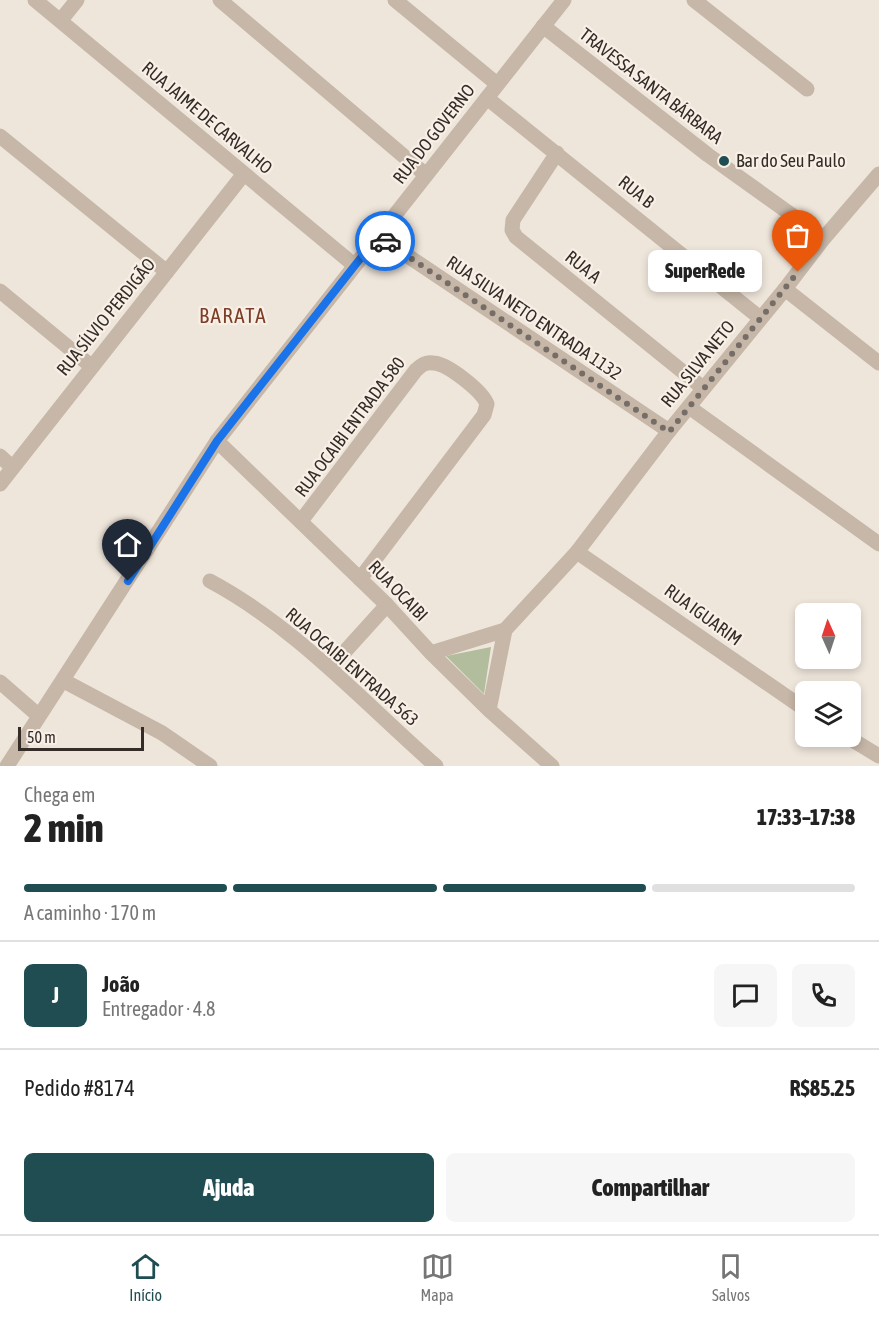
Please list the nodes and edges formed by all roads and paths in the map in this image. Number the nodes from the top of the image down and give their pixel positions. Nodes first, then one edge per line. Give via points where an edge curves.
1 (35, 0) edge
2 (77, 0) edge
3 (220, 0) edge
4 (395, 0) edge
5 (564, 0) edge
6 (694, 0) edge
7 (61, 20) junction
8 (543, 26) junction
9 (497, 84) junction
10 (807, 89) dead end
11 (487, 98) junction
12 (0, 136) edge
13 (557, 153) junction
14 (879, 174) edge
15 (243, 175) junction
16 (426, 176) junction
17 (378, 236) junction
18 (824, 238) junction
19 (354, 265) junction
20 (167, 272) junction
21 (785, 290) junction
22 (0, 291) edge
23 (760, 318) junction
24 (879, 363) edge
25 (91, 366) junction
26 (704, 388) junction
27 (689, 407) junction
28 (669, 432) junction
29 (217, 441) junction
30 (0, 456) edge
31 (12, 467) junction
32 (0, 484) edge
33 (301, 521) junction
34 (879, 544) edge
35 (577, 552) junction
36 (360, 579) junction
37 (210, 581) dead end
38 (387, 605) junction
39 (505, 630) junction
40 (431, 653) junction
41 (330, 668) junction
42 (64, 681) junction
43 (0, 682) edge
44 (795, 703) edge
45 (489, 710) junction
46 (39, 716) junction
47 (861, 745) edge
48 (879, 756) edge
49 (7, 766) edge
50 (210, 766) edge
51 (436, 766) edge
52 (552, 766) edge

1 - 7 street, RUA JAIME DE CARVALHO
2 - 7 street
3 - 16 street
4 - 9 street, RUA DO GOVERNO
5 - 8 street, RUA DO GOVERNO
6 - 10 street
7 - 15 street, RUA JAIME DE CARVALHO
8 - 9 street, RUA DO GOVERNO
8 - 18 street, TRAVESSA SANTA BÁRBARA
9 - 11 street, RUA DO GOVERNO
11 - 13 street, RUA B
11 - 16 street, RUA DO GOVERNO
12 - 20 street
13 - 23 street, RUA B
13 - 26 street, RUA A via 513,220 516,237
14 - 18 street, RUA SILVA NETO
15 - 19 street, RUA JAIME DE CARVALHO
15 - 20 street, RUA SÍLVIO PERDIGÃO
16 - 17 street, RUA DO GOVERNO
17 - 19 street, RUA DO GOVERNO
17 - 28 street, RUA SILVA NETO ENTRADA 1132
18 - 21 street, RUA SILVA NETO
19 - 29 street, RUA DO GOVERNO
20 - 25 street, RUA SÍLVIO PERDIGÃO
21 - 23 street, RUA SILVA NETO
21 - 24 street
22 - 25 street
23 - 26 street, RUA SILVA NETO
25 - 31 street, RUA SÍLVIO PERDIGÃO
26 - 27 street, RUA SILVA NETO
27 - 28 street, RUA SILVA NETO
27 - 34 street
28 - 35 street, RUA SILVA NETO
29 - 33 street, RUA OCAIBI
29 - 42 street, RUA DO GOVERNO
30 - 31 street
31 - 32 street, RUA SÍLVIO PERDIGÃO
33 - 36 street, RUA OCAIBI
33 - 36 street, RUA OCAIBI ENTRADA 580 via 424,363 444,365 482,394 487,404 484,416
35 - 39 street, RUA SILVA NETO
35 - 44 street, RUA IGUARIM
36 - 38 street, RUA OCAIBI
37 - 41 street, RUA OCAIBI ENTRADA 563 via 248,603
38 - 40 street, RUA OCAIBI
38 - 41 street
39 - 40 street
39 - 45 street
40 - 45 street, RUA OCAIBI
41 - 51 street, RUA OCAIBI ENTRADA 563
42 - 46 street, RUA DO GOVERNO
42 - 50 street via 162,733
43 - 46 street
45 - 52 street, RUA OCAIBI
46 - 49 street, RUA DO GOVERNO
47 - 48 street

